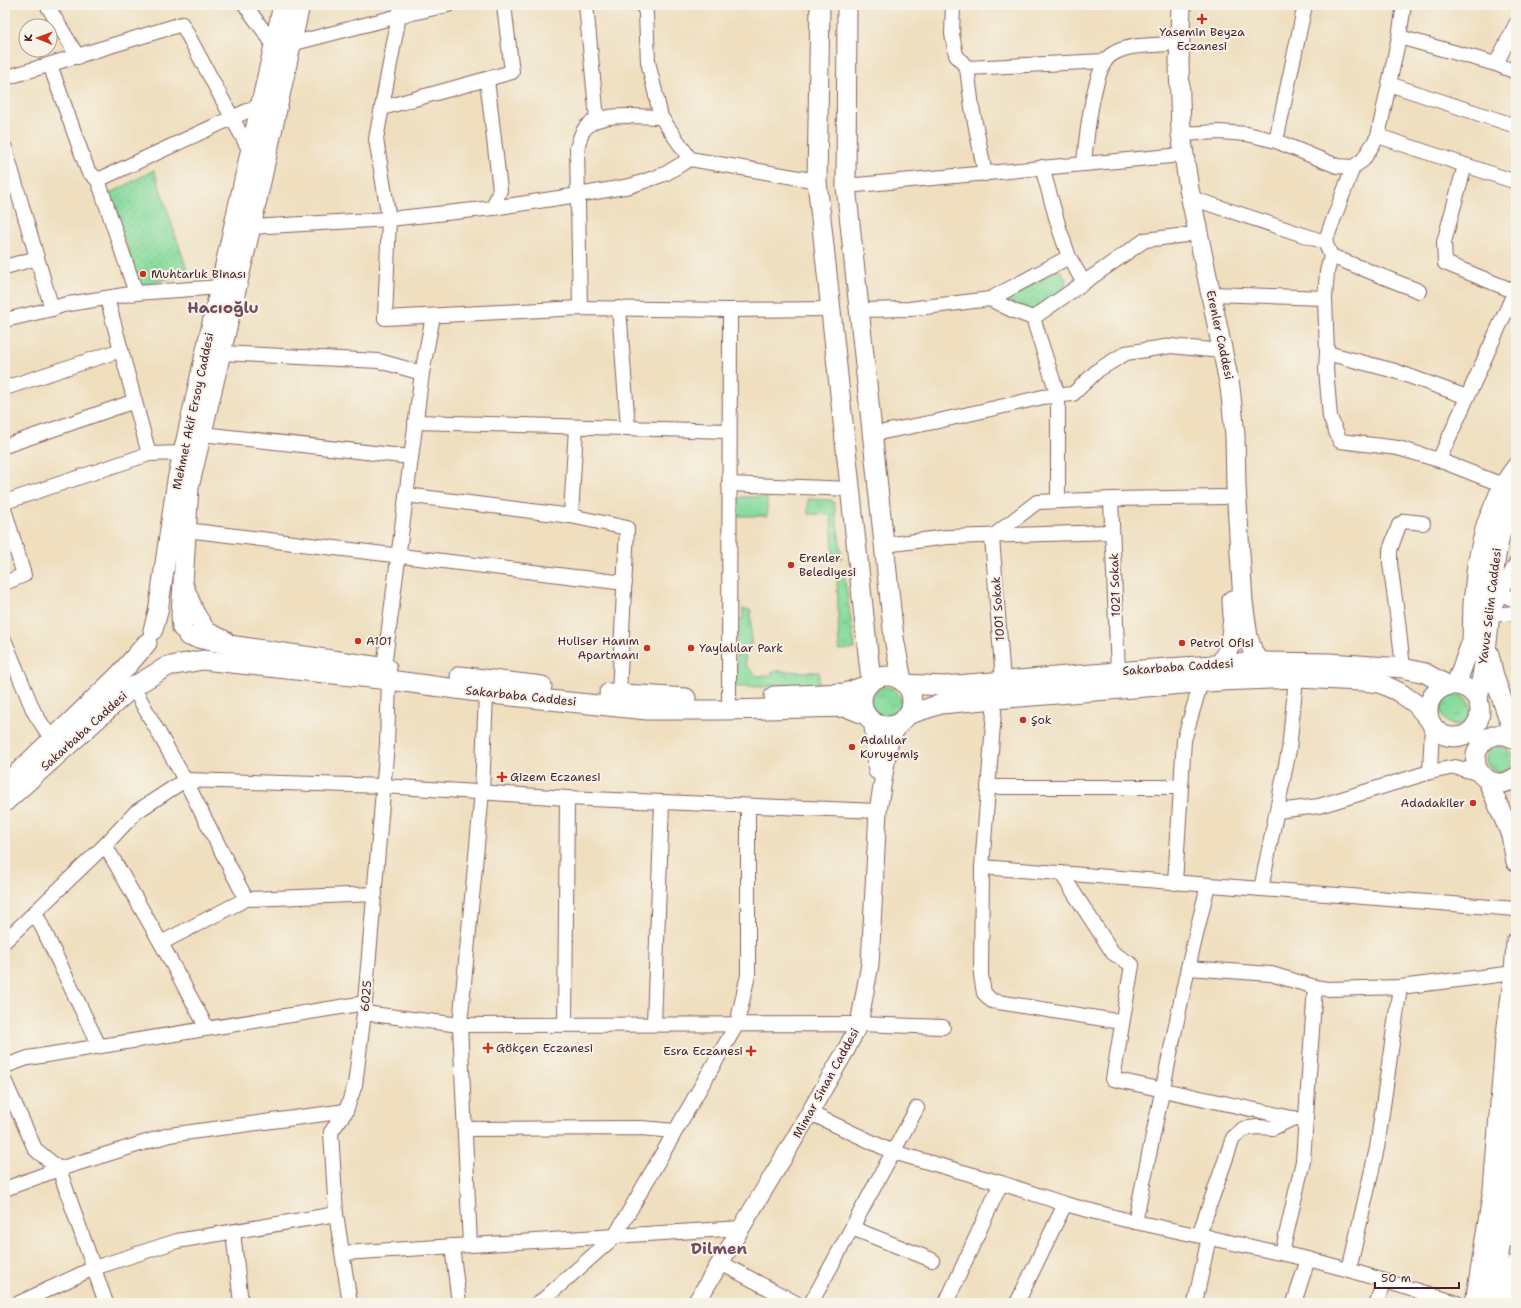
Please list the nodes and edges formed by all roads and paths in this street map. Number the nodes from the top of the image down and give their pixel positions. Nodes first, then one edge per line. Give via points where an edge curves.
1 (47, 5) edge
2 (245, 5) edge
3 (283, 5) edge
4 (300, 5) edge
5 (448, 5) edge
6 (504, 5) edge
7 (586, 5) edge
8 (644, 5) edge
9 (820, 5) edge
10 (847, 5) edge
11 (953, 5) edge
12 (1168, 5) edge
13 (1181, 5) edge
14 (1305, 5) edge
15 (1404, 5) edge
16 (400, 10) edge
17 (1516, 24) edge
18 (1400, 37) junction
19 (283, 44) junction
20 (1167, 44) junction
21 (78, 57) junction
22 (1104, 61) junction
23 (1496, 64) junction
24 (50, 65) junction
25 (967, 68) junction
26 (1516, 72) edge
27 (5, 78) edge
28 (487, 80) junction
29 (1389, 84) junction
30 (262, 104) junction
31 (382, 108) junction
32 (662, 117) junction
33 (232, 118) junction
34 (597, 119) junction
35 (1516, 126) edge
36 (1181, 134) junction
37 (1378, 136) junction
38 (1276, 141) junction
39 (5, 148) edge
40 (251, 153) junction
41 (1171, 156) junction
42 (690, 159) junction
43 (1084, 163) junction
44 (1465, 165) junction
45 (1353, 167) junction
46 (1042, 168) junction
47 (985, 174) junction
48 (98, 180) junction
49 (817, 181) junction
50 (1516, 182) edge
51 (846, 186) junction
52 (578, 196) junction
53 (1191, 198) junction
54 (493, 208) junction
55 (389, 219) junction
56 (251, 227) junction
57 (1186, 235) junction
58 (1325, 242) junction
59 (1330, 256) junction
60 (1069, 257) junction
61 (37, 258) junction
62 (5, 267) edge
63 (1084, 283) junction
64 (229, 288) junction
65 (1419, 291) dead end
66 (1515, 291) edge
67 (136, 293) junction
68 (1212, 294) junction
69 (107, 298) junction
70 (1325, 298) junction
71 (990, 299) junction
72 (580, 308) junction
73 (619, 308) junction
74 (832, 308) junction
75 (52, 310) junction
76 (730, 310) junction
77 (860, 310) junction
78 (434, 316) junction
79 (1033, 318) junction
80 (5, 320) edge
81 (121, 350) junction
82 (1211, 350) junction
83 (222, 353) junction
84 (1327, 353) junction
85 (422, 373) junction
86 (5, 388) edge
87 (1058, 396) junction
88 (1467, 397) junction
89 (135, 401) junction
90 (415, 422) junction
91 (576, 426) junction
92 (628, 428) junction
93 (730, 431) junction
94 (202, 434) junction
95 (873, 434) junction
96 (5, 446) edge
97 (183, 453) junction
98 (149, 454) junction
99 (411, 457) junction
100 (1439, 460) junction
101 (1516, 467) edge
102 (730, 484) junction
103 (851, 489) junction
104 (1509, 490) edge
105 (406, 495) junction
106 (1224, 497) junction
107 (1111, 499) junction
108 (1058, 501) junction
109 (5, 502) edge
110 (5, 512) edge
111 (571, 516) junction
112 (1423, 523) dead end
113 (186, 530) junction
114 (1112, 532) junction
115 (992, 537) junction
116 (885, 545) junction
117 (398, 556) junction
118 (1516, 563) edge
119 (5, 583) edge
120 (183, 583) junction
121 (625, 583) junction
122 (1502, 594) junction
123 (1516, 602) edge
124 (1516, 613) edge
125 (1490, 615) junction
126 (185, 632) junction
127 (150, 637) junction
128 (5, 642) edge
129 (1487, 644) junction
130 (236, 646) junction
131 (1262, 662) junction
132 (1220, 664) junction
133 (172, 665) junction
134 (1403, 668) junction
135 (1118, 672) junction
136 (387, 674) junction
137 (1296, 678) junction
138 (1003, 681) junction
139 (903, 682) junction
140 (1201, 682) junction
141 (870, 683) junction
142 (1451, 685) junction
143 (133, 687) junction
144 (486, 693) junction
145 (619, 694) junction
146 (729, 698) junction
147 (995, 698) junction
148 (1479, 704) junction
149 (869, 718) junction
150 (905, 718) junction
151 (1436, 727) junction
152 (1514, 739) edge
153 (52, 740) junction
154 (1430, 772) junction
155 (1481, 773) junction
156 (1516, 777) edge
157 (185, 780) junction
158 (5, 785) edge
159 (384, 786) junction
160 (988, 787) junction
161 (1180, 787) junction
162 (482, 792) junction
163 (567, 798) junction
164 (5, 802) edge
165 (662, 802) junction
166 (748, 806) junction
167 (1276, 811) junction
168 (878, 812) junction
169 (105, 845) junction
170 (1516, 862) edge
171 (982, 867) junction
172 (1061, 872) junction
173 (1175, 883) junction
174 (1208, 885) junction
175 (1261, 889) junction
176 (375, 894) junction
177 (246, 899) junction
178 (1516, 910) edge
179 (35, 912) junction
180 (5, 941) edge
181 (1516, 942) edge
182 (162, 943) junction
183 (1188, 968) junction
184 (1514, 973) junction
185 (1315, 987) junction
186 (1400, 987) junction
187 (365, 1008) junction
188 (1122, 1022) junction
189 (565, 1024) junction
190 (654, 1024) junction
191 (737, 1024) junction
192 (859, 1024) junction
193 (460, 1025) junction
194 (943, 1027) dead end
195 (207, 1028) junction
196 (99, 1046) junction
197 (5, 1066) edge
198 (5, 1082) edge
199 (1162, 1090) junction
200 (1516, 1104) edge
201 (917, 1108) dead end
202 (346, 1111) junction
203 (810, 1113) junction
204 (1300, 1120) junction
205 (465, 1129) junction
206 (676, 1132) junction
207 (893, 1152) junction
208 (59, 1169) junction
209 (1001, 1183) junction
210 (5, 1190) edge
211 (1065, 1204) junction
212 (336, 1214) junction
213 (1135, 1222) junction
214 (742, 1228) junction
215 (852, 1228) junction
216 (233, 1232) junction
217 (615, 1236) junction
218 (1204, 1236) junction
219 (470, 1245) junction
220 (452, 1246) junction
221 (343, 1253) junction
222 (1282, 1253) junction
223 (1308, 1259) junction
224 (932, 1260) dead end
225 (721, 1263) junction
226 (1516, 1267) edge
227 (94, 1268) junction
228 (1349, 1270) junction
229 (1383, 1281) junction
230 (19, 1303) edge
231 (106, 1303) edge
232 (241, 1303) edge
233 (350, 1303) edge
234 (459, 1303) edge
235 (538, 1303) edge
236 (696, 1303) edge
237 (796, 1303) edge
238 (810, 1303) edge
239 (946, 1303) edge
240 (1017, 1303) edge
241 (1195, 1303) edge
242 (1294, 1303) edge
243 (1377, 1303) edge
244 (1457, 1303) edge
245 (1475, 1303) edge
246 (1491, 1303) edge
247 (1509, 1303) edge

1 - 21 street
2 - 19 street
3 - 19 main road, Mehmet Akif Ersoy Caddesi
4 - 19 main road, Mehmet Akif Ersoy Caddesi
5 - 16 street
6 - 28 street via 512,72
7 - 34 street
8 - 32 street via 648,62
9 - 49 main road
10 - 51 main road
11 - 25 street via 952,34 956,55
12 - 20 main road, Erenler Caddesi
13 - 36 main road, Erenler Caddesi
14 - 38 street
15 - 18 street
16 - 19 street
16 - 31 street
17 - 23 street
18 - 23 street
18 - 29 street
19 - 30 main road, Mehmet Akif Ersoy Caddesi
19 - 56 main road, Mehmet Akif Ersoy Caddesi
20 - 22 street via 1126,47
20 - 41 main road, Erenler Caddesi
21 - 24 street
21 - 33 street via 182,24
22 - 25 street
22 - 43 street via 1087,124
23 - 26 street
24 - 27 street
24 - 48 street via 88,171
25 - 47 street
28 - 31 street
28 - 54 street via 500,190
29 - 35 street
29 - 37 street
30 - 33 street
30 - 40 main road, Mehmet Akif Ersoy Caddesi
31 - 55 street via 376,140
32 - 34 street via 622,116
32 - 42 street
33 - 40 street
33 - 48 street
34 - 52 street via 584,129 577,148
36 - 38 street via 1247,134
36 - 53 main road, Erenler Caddesi
37 - 44 street
37 - 45 street via 1363,160
38 - 45 street via 1337,166
39 - 61 street
40 - 64 main road, Mehmet Akif Ersoy Caddesi
41 - 43 street
41 - 57 main road, Erenler Caddesi
42 - 49 street
42 - 52 street via 665,174 630,186
43 - 46 street
44 - 50 street
44 - 66 street via 1444,242 1445,263
45 - 58 street
46 - 47 street
46 - 60 street
47 - 51 street
48 - 67 street
49 - 74 main road
51 - 77 main road
52 - 54 street
52 - 72 street
53 - 58 street
53 - 68 main road, Erenler Caddesi
54 - 55 street
55 - 56 street
55 - 78 street via 385,318
56 - 64 main road, Mehmet Akif Ersoy Caddesi
57 - 63 street via 1145,240
57 - 82 main road, Erenler Caddesi
58 - 59 street
59 - 65 street
59 - 70 street
60 - 63 street
60 - 71 street
61 - 62 street
61 - 75 street
63 - 79 street
64 - 67 street
64 - 83 main road, Mehmet Akif Ersoy Caddesi
64 - 97 main road, Mehmet Akif Ersoy Caddesi
66 - 88 street
67 - 69 street
68 - 70 street
68 - 131 main road, Erenler Caddesi via 1230,387 1235,435 1243,602 1248,637 1254,655
69 - 75 street via 63,305
69 - 81 street
70 - 84 street
71 - 77 street via 909,309
71 - 79 street
72 - 73 street
72 - 78 street
73 - 76 street
73 - 92 street
74 - 76 street
74 - 103 main road
75 - 80 street
76 - 93 street
77 - 95 main road
78 - 85 street, 6025
79 - 87 street
81 - 86 street
81 - 89 street
82 - 87 street via 1171,346 1126,353 1098,370 1073,394
82 - 106 main road, Erenler Caddesi via 1223,435
83 - 85 street via 379,361
83 - 94 main road, Mehmet Akif Ersoy Caddesi
84 - 88 street via 1395,371
84 - 100 street via 1330,417 1340,441 1398,448
85 - 90 street, 6025
87 - 95 street via 1043,397
87 - 108 street
88 - 100 street
89 - 96 street
89 - 98 street
90 - 91 street
90 - 99 street, 6025
91 - 92 street
91 - 111 street
92 - 93 street
93 - 102 street
94 - 99 street
94 - 113 main road, Mehmet Akif Ersoy Caddesi via 190,487
95 - 116 main road
97 - 98 street
97 - 127 main road, Mehmet Akif Ersoy Caddesi via 158,612
98 - 109 street
99 - 105 street, 6025
100 - 104 street
101 - 104 main road, Yavuz Selim Caddesi
102 - 103 street
102 - 146 street
103 - 141 main road
104 - 125 main road, Yavuz Selim Caddesi via 1505,520 1498,541
104 - 142 main road, Yavuz Selim Caddesi via 1486,525 1477,564 1472,604 1472,641
105 - 111 street
105 - 117 street, 6025
106 - 107 street
106 - 132 main road, Erenler Caddesi via 1233,618 1230,646
107 - 108 street
107 - 114 street, 1021 Sokak
108 - 115 street via 1037,502
110 - 119 street via 24,575
111 - 121 street via 627,528
112 - 134 street via 1405,521 1399,525 1390,550
113 - 117 street
113 - 120 main road, Mehmet Akif Ersoy Caddesi
114 - 115 street
114 - 135 street, 1021 Sokak
115 - 116 street via 948,537
115 - 138 street, 1001 Sokak
116 - 139 main road via 894,638
117 - 121 street
117 - 136 street, 6025
118 - 122 street
120 - 126 main road, Mehmet Akif Ersoy Caddesi via 181,615
120 - 130 main road via 195,614 207,632
121 - 145 street
122 - 123 street
122 - 125 street
124 - 125 street
125 - 129 main road, Yavuz Selim Caddesi
126 - 127 main road via 170,623 164,624
126 - 130 main road, Sakarbaba Caddesi
126 - 133 main road via 189,650 181,661
127 - 133 main road via 150,656 161,665
127 - 153 main road, Sakarbaba Caddesi via 120,674
128 - 153 street via 34,712
129 - 148 main road, Yavuz Selim Caddesi
129 - 152 main road via 1494,676
130 - 136 main road, Sakarbaba Caddesi
131 - 132 main road, Sakarbaba Caddesi
131 - 134 main road, Sakarbaba Caddesi
132 - 135 main road, Sakarbaba Caddesi
133 - 136 main road, Sakarbaba Caddesi via 203,660
133 - 143 main road, Sakarbaba Caddesi
134 - 142 main road, Sakarbaba Caddesi via 1425,673
135 - 138 main road, Sakarbaba Caddesi
136 - 144 main road, Sakarbaba Caddesi
136 - 145 main road, Sakarbaba Caddesi
136 - 159 street, 6025
137 - 140 main road, Sakarbaba Caddesi
137 - 151 main road, Sakarbaba Caddesi via 1380,683 1416,704
137 - 167 street via 1289,750
138 - 139 main road, Sakarbaba Caddesi via 944,686
139 - 141 main road via 886,676
139 - 150 main road via 912,699
140 - 147 main road, Sakarbaba Caddesi
140 - 161 street via 1184,740
141 - 146 main road, Sakarbaba Caddesi via 845,692
141 - 149 main road via 862,700
142 - 148 main road via 1469,689
142 - 151 main road via 1440,688 1429,701 1428,710
143 - 157 street
143 - 164 main road, Sakarbaba Caddesi
144 - 149 main road, Sakarbaba Caddesi via 647,710 846,706
144 - 162 street
145 - 146 main road, Sakarbaba Caddesi
147 - 150 main road, Sakarbaba Caddesi via 941,704
147 - 160 street
148 - 151 main road via 1478,721 1464,736 1455,738
148 - 152 main road
149 - 150 main road via 879,725 887,726 895,725
149 - 168 street via 875,739
150 - 168 street, Mimar Sinan Caddesi via 889,744
151 - 154 street
151 - 155 main road, Sakarbaba Caddesi
152 - 155 main road via 1502,734 1494,735 1481,743 1476,758
153 - 158 main road, Sakarbaba Caddesi
154 - 155 street via 1455,767
154 - 167 street via 1319,806
155 - 156 main road via 1494,782 1502,783
155 - 170 main road via 1511,835
157 - 159 street
157 - 169 street via 136,812
157 - 177 street
159 - 162 street
159 - 176 street, 6025
160 - 161 street
160 - 171 street
161 - 173 street
162 - 163 street
162 - 193 street
163 - 165 street
163 - 189 street
165 - 166 street
165 - 190 street
166 - 168 street
166 - 191 street via 748,975
167 - 175 street
168 - 192 street, Mimar Sinan Caddesi via 870,964
169 - 179 street
169 - 182 street
171 - 172 street
171 - 188 street via 981,974 984,993 992,1001
172 - 173 street
172 - 188 street via 1113,953 1132,966
173 - 174 street
174 - 175 street
174 - 183 street
175 - 178 street
176 - 177 street
176 - 187 street, 6025
177 - 182 street
179 - 180 street
179 - 196 street
181 - 184 main road
182 - 195 street
183 - 185 street via 1271,974
183 - 199 street
184 - 186 street
184 - 245 main road via 1505,1041 1493,1190
185 - 186 street
185 - 204 street
186 - 228 street via 1377,1148
187 - 193 street
187 - 195 street
187 - 202 street, 6025 via 356,1085
188 - 199 street via 1113,1079
189 - 190 street
189 - 193 street
190 - 191 street
191 - 192 street
191 - 206 street
192 - 194 street
192 - 203 street, Mimar Sinan Caddesi
193 - 205 street
195 - 196 street
196 - 197 street via 28,1058
198 - 208 street via 35,1149
199 - 204 street
199 - 213 street
200 - 246 main road via 1509,1192
201 - 207 street
202 - 208 street via 169,1135
202 - 212 street, 6025 via 331,1132
203 - 207 street
203 - 214 street, Mimar Sinan Caddesi
204 - 218 street via 1273,1128 1243,1129 1233,1138
204 - 222 street via 1303,1161
205 - 206 street via 641,1128
205 - 219 street
206 - 217 street
207 - 209 street
207 - 215 street
208 - 210 street
208 - 227 street
209 - 211 street
209 - 239 street
211 - 213 street
211 - 240 street
212 - 216 street
212 - 221 street, 6025
213 - 218 street
214 - 217 street
214 - 225 street, Mimar Sinan Caddesi
215 - 224 street
215 - 238 street
216 - 227 street via 177,1241
216 - 232 street
217 - 219 street
217 - 235 street
218 - 222 street
218 - 241 street
219 - 220 street
220 - 221 street
220 - 234 street
221 - 233 street, 6025
222 - 223 street
223 - 228 street
223 - 242 street
225 - 236 street, Mimar Sinan Caddesi
225 - 237 street
226 - 247 main road
227 - 230 street
227 - 231 street
228 - 229 street
229 - 243 street
229 - 244 street

